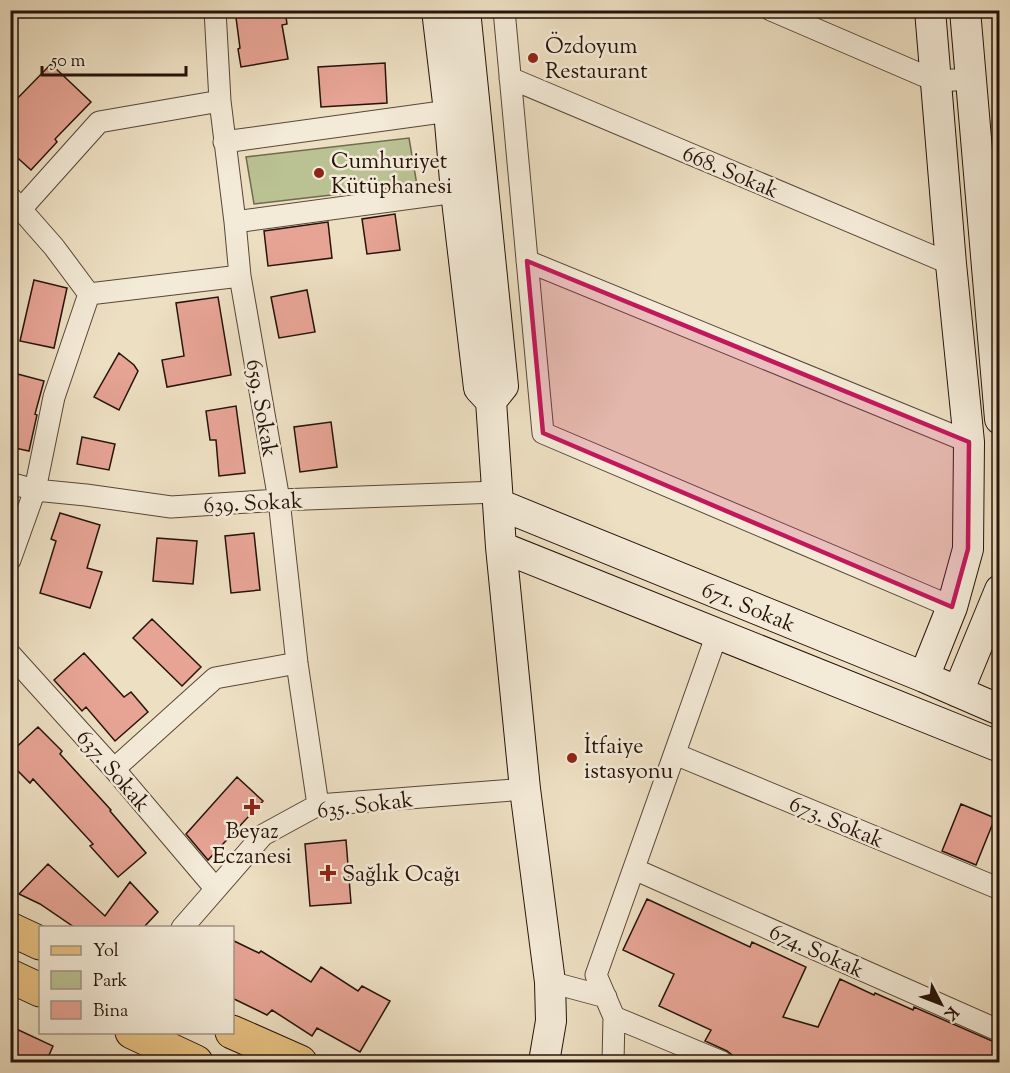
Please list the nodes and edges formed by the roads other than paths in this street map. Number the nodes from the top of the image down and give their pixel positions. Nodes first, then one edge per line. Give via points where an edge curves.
1 (215, 10) edge
2 (437, 10) edge
3 (465, 10) edge
4 (504, 10) edge
5 (771, 10) edge
6 (930, 10) edge
7 (965, 10) edge
8 (510, 78) junction
9 (972, 79) junction
10 (936, 81) junction
11 (220, 101) junction
12 (449, 111) junction
13 (224, 142) junction
14 (456, 192) junction
15 (16, 203) edge
16 (235, 222) junction
17 (527, 261) junction
18 (951, 264) junction
19 (240, 276) junction
20 (89, 294) junction
21 (491, 401) junction
22 (999, 419) edge
23 (969, 442) junction
24 (10, 483) edge
25 (35, 490) junction
26 (498, 498) junction
27 (279, 500) junction
28 (501, 547) junction
29 (10, 560) edge
30 (999, 590) edge
31 (952, 608) junction
32 (717, 634) junction
33 (10, 654) edge
34 (297, 663) junction
35 (924, 677) junction
36 (958, 692) junction
37 (999, 710) edge
38 (999, 747) edge
39 (675, 753) junction
40 (114, 768) junction
41 (525, 789) junction
42 (318, 805) junction
43 (634, 869) junction
44 (215, 888) junction
45 (999, 889) edge
46 (183, 926) edge
47 (10, 929) edge
48 (39, 944) edge
49 (10, 976) edge
50 (550, 982) junction
51 (39, 990) edge
52 (606, 998) junction
53 (614, 1017) junction
54 (999, 1031) edge
55 (234, 1033) edge
56 (136, 1034) edge
57 (182, 1060) edge
58 (300, 1062) edge
59 (544, 1062) edge
60 (613, 1062) edge
61 (722, 1062) edge

1 - 11 street, 659. Sokak
2 - 12 street
3 - 21 street via 503,386
4 - 8 street
5 - 10 street
6 - 10 street
7 - 9 street
8 - 17 street
8 - 18 street, 668. Sokak
9 - 10 street
9 - 22 street
10 - 18 street
11 - 13 street, 659. Sokak
11 - 15 street via 99,122
12 - 13 street
12 - 14 street
13 - 16 street, 659. Sokak
14 - 16 street
14 - 21 street via 479,388
15 - 20 street
16 - 19 street, 659. Sokak
17 - 23 street
17 - 31 street via 543,434
18 - 23 street
19 - 20 street
19 - 27 street, 659. Sokak
20 - 25 street via 54,397
21 - 26 street
23 - 31 street via 968,549
24 - 25 street, 639. Sokak
25 - 27 street, 639. Sokak via 171,507
25 - 29 street
26 - 27 street, 639. Sokak
26 - 28 street
26 - 35 street, 671. Sokak
27 - 34 street, 659. Sokak
28 - 32 street, 671. Sokak
28 - 41 street
30 - 36 street
31 - 35 street
32 - 38 street, 671. Sokak
32 - 39 street
33 - 40 street, 637. Sokak
34 - 40 street via 215,678
34 - 42 street, 659. Sokak
35 - 36 street, 671. Sokak
36 - 37 street, 671. Sokak
39 - 43 street
39 - 45 street, 673. Sokak
40 - 44 street, 637. Sokak
41 - 42 street, 635. Sokak
41 - 50 street
42 - 44 street, 635. Sokak via 263,835
43 - 52 street via 596,975
43 - 54 street, 674. Sokak
44 - 46 street, 635. Sokak
47 - 48 main road
49 - 51 main road
50 - 52 street
50 - 59 street via 551,1021
52 - 53 street
53 - 60 street
53 - 61 street
55 - 58 main road
56 - 57 main road

